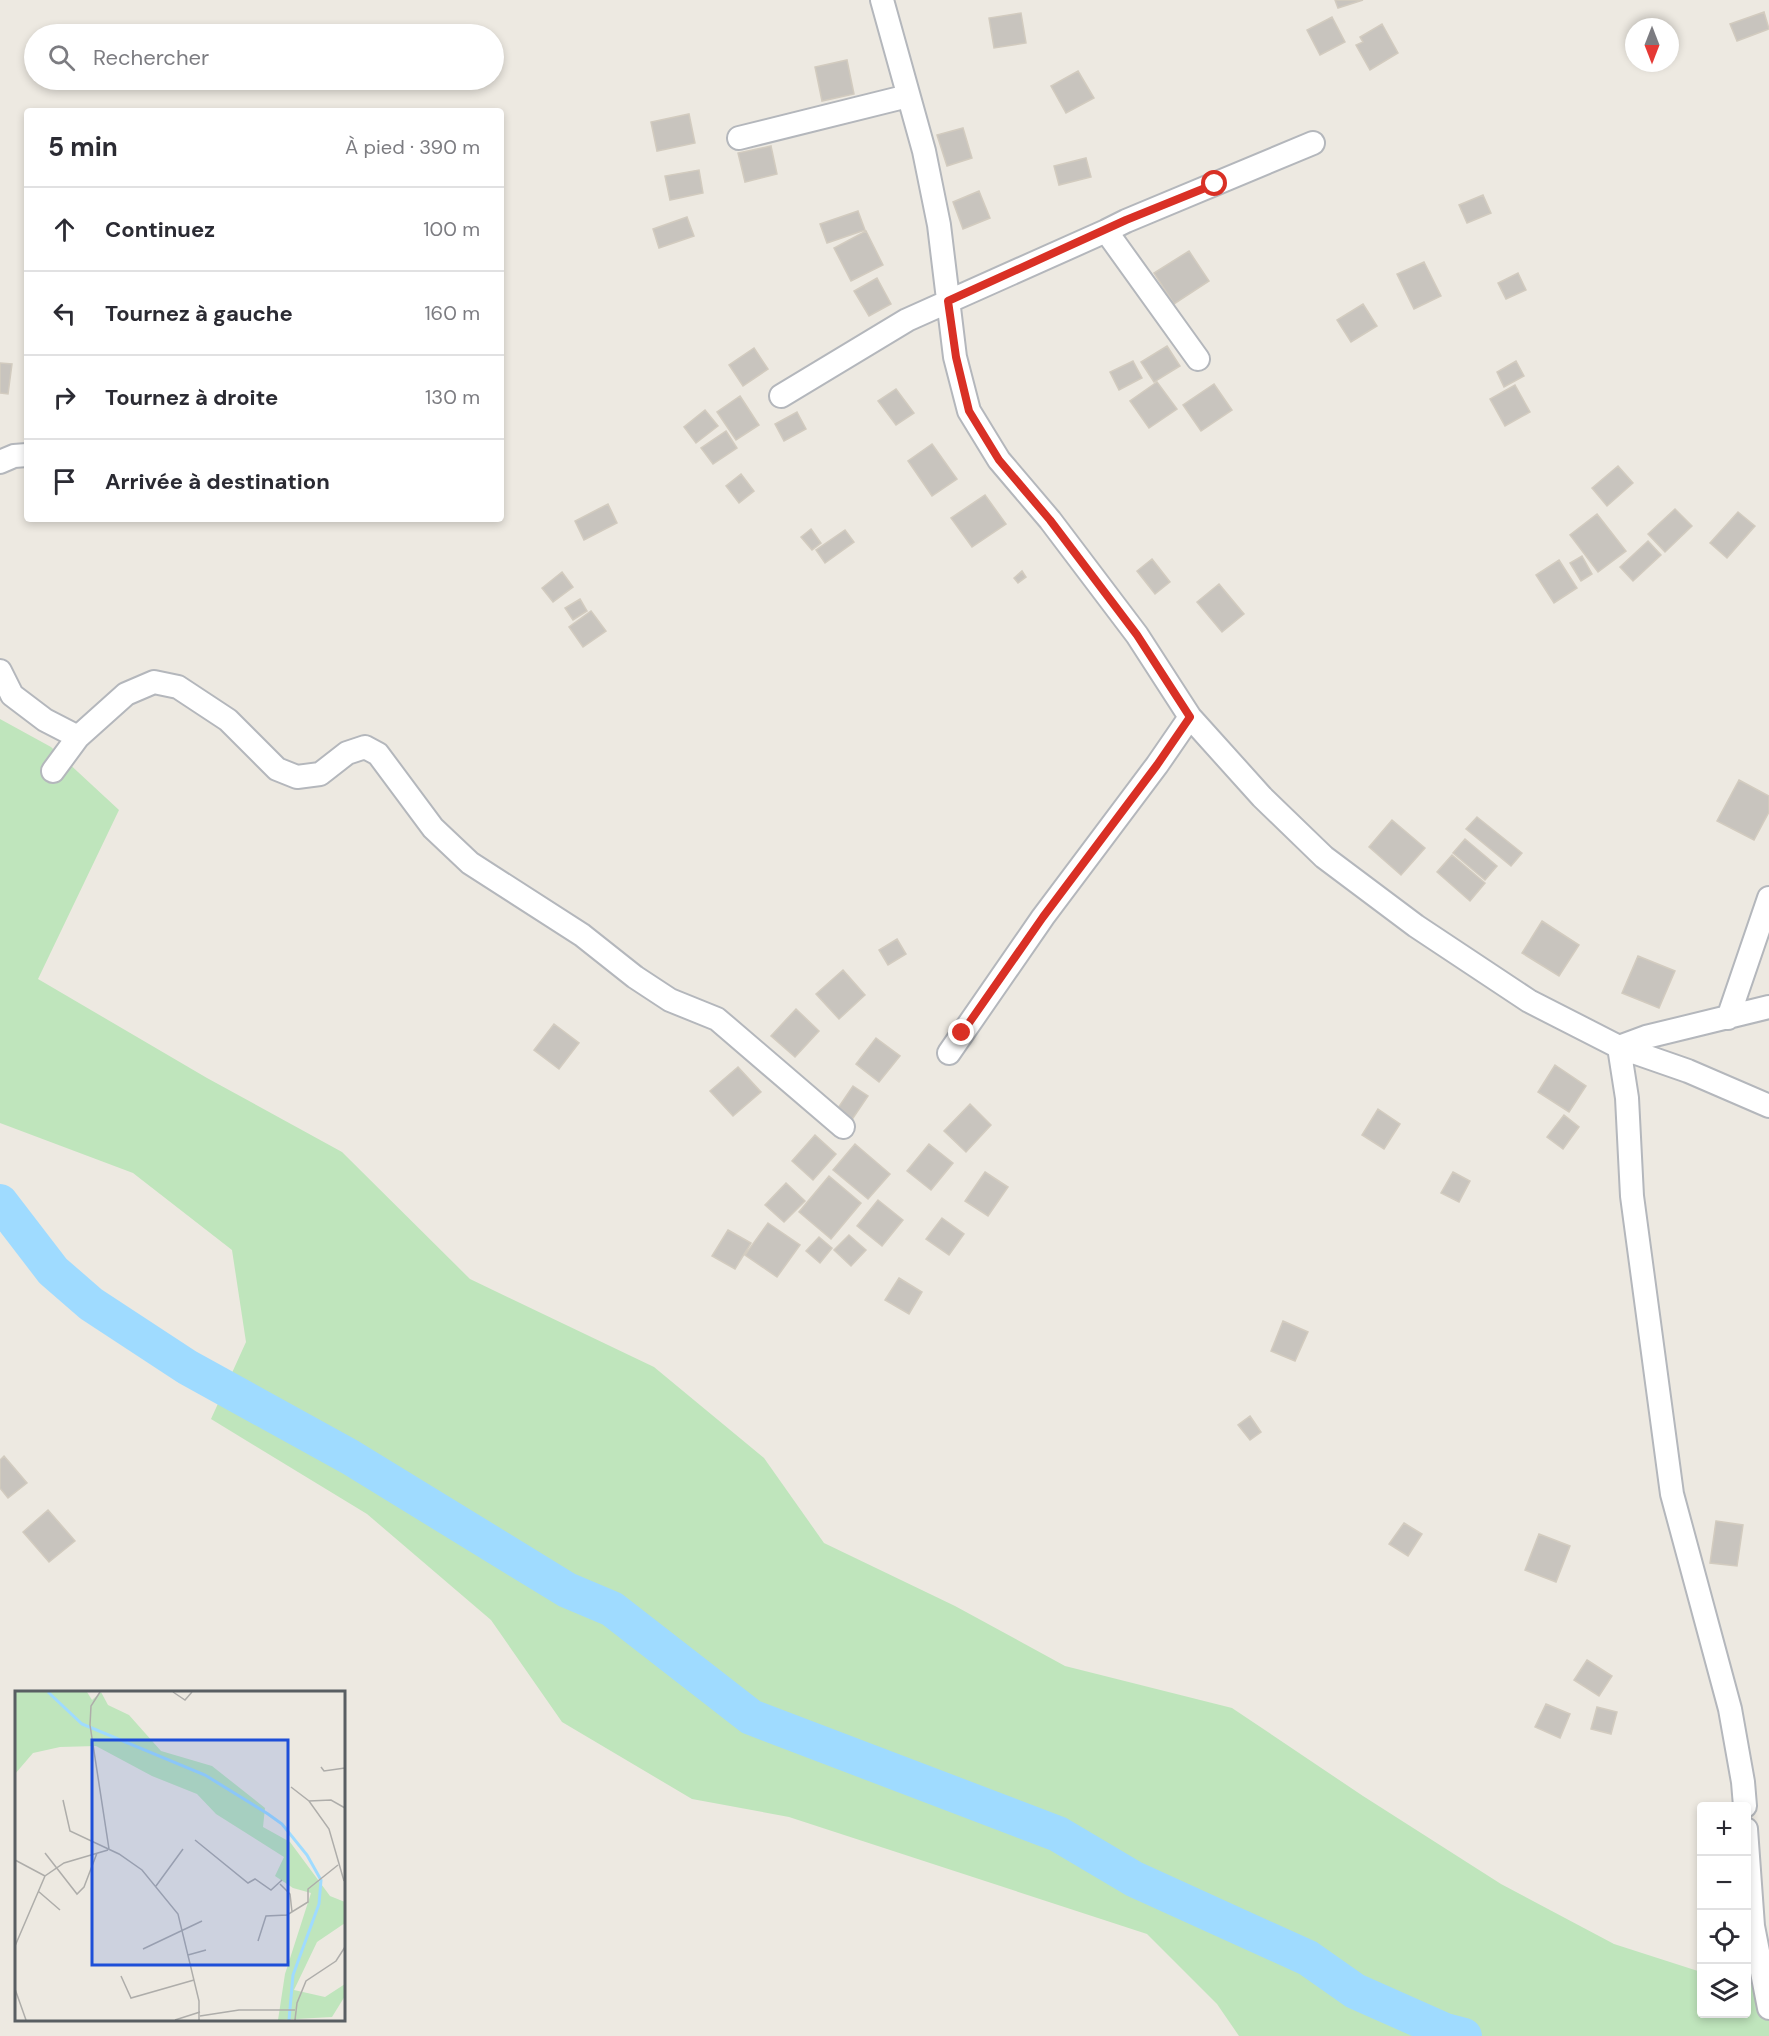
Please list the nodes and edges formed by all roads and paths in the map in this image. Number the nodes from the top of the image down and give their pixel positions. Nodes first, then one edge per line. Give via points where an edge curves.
1 (882, 0) edge
2 (908, 96) junction
3 (739, 138) dead end
4 (1312, 143) dead end
5 (1106, 231) junction
6 (948, 301) junction
7 (1198, 359) dead end
8 (781, 396) dead end
9 (24, 455) edge
10 (0, 462) edge
11 (0, 671) edge
12 (1190, 717) junction
13 (78, 737) junction
14 (53, 771) dead end
15 (1769, 898) edge
16 (1769, 1007) edge
17 (1728, 1018) junction
18 (1619, 1047) junction
19 (949, 1053) dead end
20 (1769, 1106) edge
21 (843, 1127) dead end
22 (1745, 1802) edge
23 (1748, 1856) edge
24 (1769, 2008) edge

1 - 2 street
2 - 3 street
2 - 6 street via 927,162
4 - 5 street
5 - 6 street
5 - 7 street
6 - 8 street via 907,320
6 - 12 street via 969,411 999,460 1137,635
9 - 10 street
11 - 13 street via 12,695 45,720
12 - 18 street via 1262,797 1324,857 1416,926 1529,1001
12 - 19 street
13 - 14 street
13 - 21 street via 126,694 154,682 178,687 195,698 228,720 277,769 297,777 320,774 347,753 364,747 378,754 433,828 470,863 582,935 670,1000 717,1019
15 - 17 street
16 - 17 street
17 - 18 street via 1646,1036
18 - 20 street
18 - 22 street via 1627,1098 1632,1196 1672,1494 1730,1709
23 - 24 street via 1753,1926

